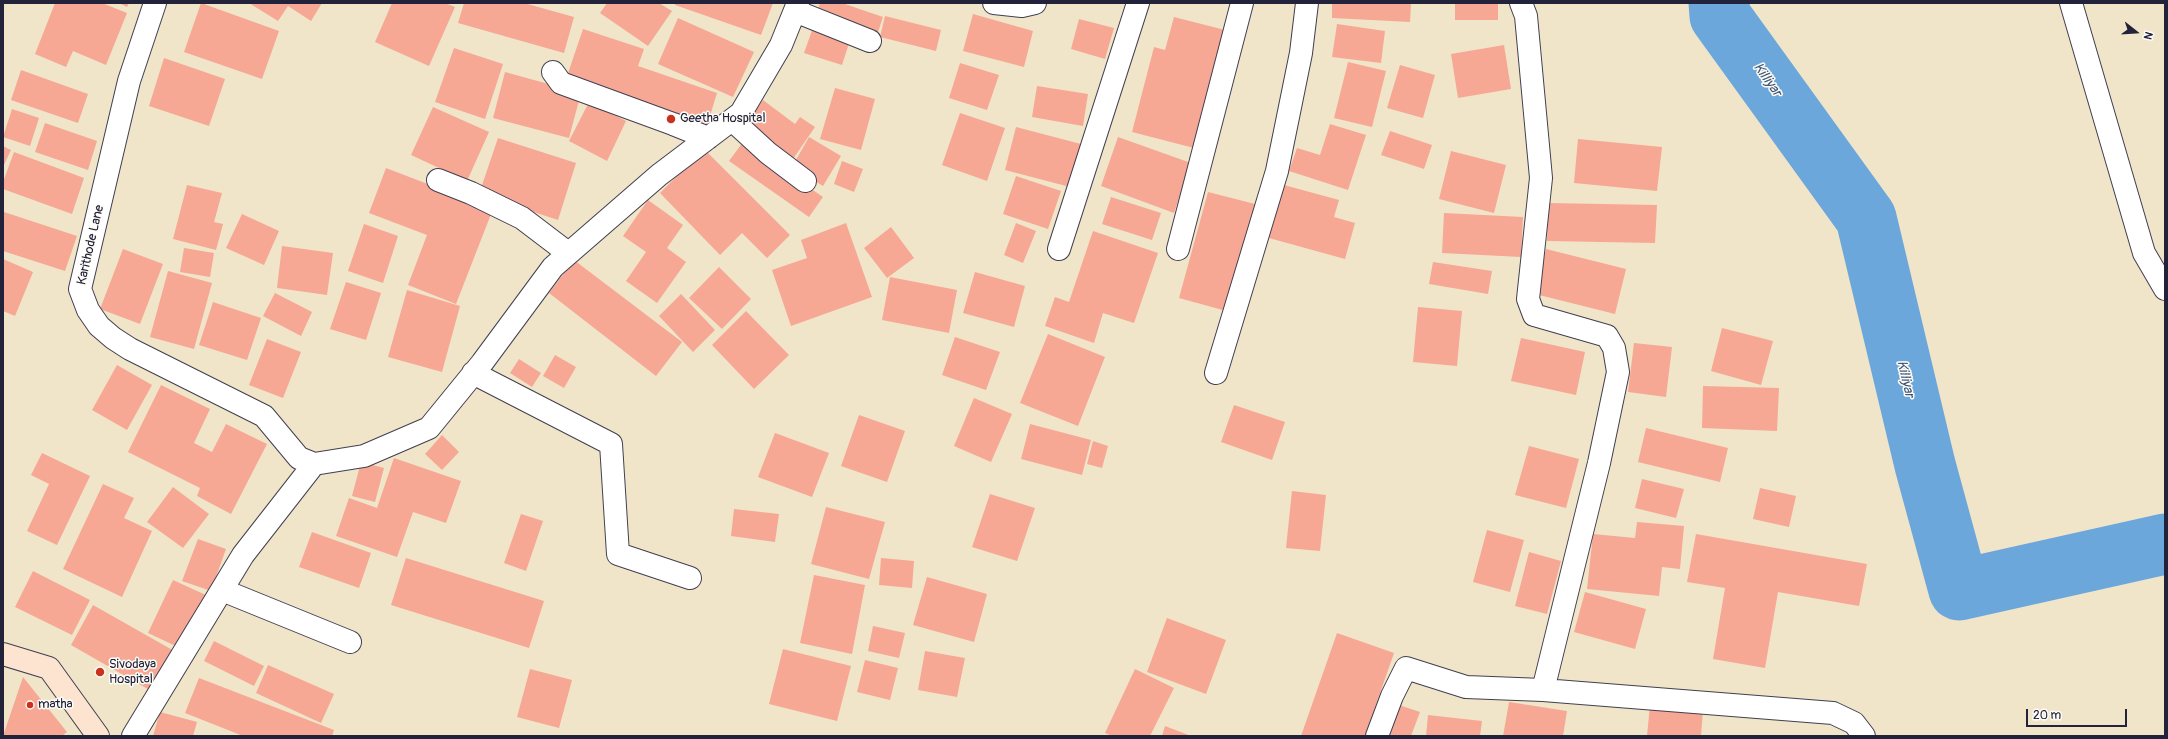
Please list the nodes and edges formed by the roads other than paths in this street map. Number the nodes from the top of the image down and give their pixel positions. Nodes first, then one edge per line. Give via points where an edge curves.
1 (155, 3) edge
2 (994, 3) edge
3 (1035, 3) edge
4 (1138, 3) edge
5 (1242, 3) edge
6 (1307, 3) edge
7 (1521, 3) edge
8 (2071, 3) edge
9 (796, 7) edge
10 (870, 41) dead end
11 (553, 72) dead end
12 (732, 120) junction
13 (708, 138) junction
14 (438, 180) dead end
15 (805, 181) dead end
16 (1059, 249) dead end
17 (1178, 249) dead end
18 (568, 253) junction
19 (2165, 289) edge
20 (474, 373) junction
21 (1216, 373) dead end
22 (314, 464) junction
23 (690, 578) dead end
24 (222, 590) junction
25 (350, 642) dead end
26 (3, 654) edge
27 (1543, 690) junction
28 (98, 736) edge
29 (133, 736) edge
30 (1377, 736) edge
31 (1864, 736) edge

1 - 22 street, Karithode Lane via 129,81 80,289 88,310 99,326 113,338 264,416 299,458
2 - 3 street via 1022,6
4 - 16 street
5 - 17 street
6 - 21 street via 1301,53 1277,171
7 - 27 street via 1526,16 1541,178 1528,299 1534,314 1607,336 1614,348 1618,372 1599,463
8 - 19 street via 2144,253
9 - 10 street
9 - 12 street via 777,52 741,113
11 - 13 street via 561,83
12 - 13 street
12 - 15 street via 768,153
13 - 18 street via 659,175
14 - 18 street via 522,218
18 - 20 street via 553,267
20 - 22 street via 429,428 364,456
20 - 23 street via 611,444 618,554
22 - 24 street via 243,555
24 - 25 street
24 - 29 street
26 - 28 main road via 49,668
27 - 30 street via 1466,687 1406,668
27 - 31 street via 1833,713 1854,723

